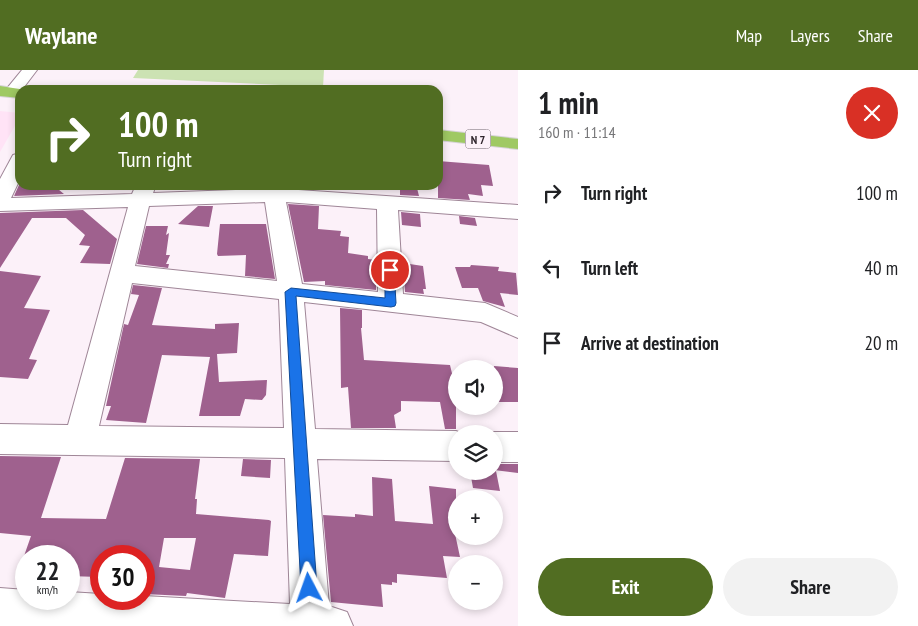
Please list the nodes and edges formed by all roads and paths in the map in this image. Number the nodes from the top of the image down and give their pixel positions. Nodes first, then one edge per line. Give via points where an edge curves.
1 (30, 70) edge
2 (17, 85) edge
3 (443, 136) edge
4 (518, 144) edge
5 (15, 169) edge
6 (274, 190) edge
7 (143, 192) edge
8 (0, 199) edge
9 (387, 203) junction
10 (0, 205) edge
11 (518, 212) edge
12 (122, 273) junction
13 (291, 292) junction
14 (391, 303) junction
15 (518, 328) edge
16 (0, 439) edge
17 (80, 440) junction
18 (300, 444) junction
19 (448, 446) edge
20 (503, 447) edge
21 (518, 447) edge
22 (0, 608) edge
23 (319, 626) edge

1 - 2 street
3 - 4 highway, N 7
5 - 8 street
6 - 7 street
6 - 9 street
6 - 13 street
7 - 10 street
7 - 12 street
9 - 11 street
9 - 14 street
12 - 13 street
12 - 17 street
13 - 14 street
13 - 18 street
14 - 15 street via 485,313
16 - 17 street
17 - 18 street
18 - 19 street
18 - 23 street
20 - 21 street
22 - 23 street

